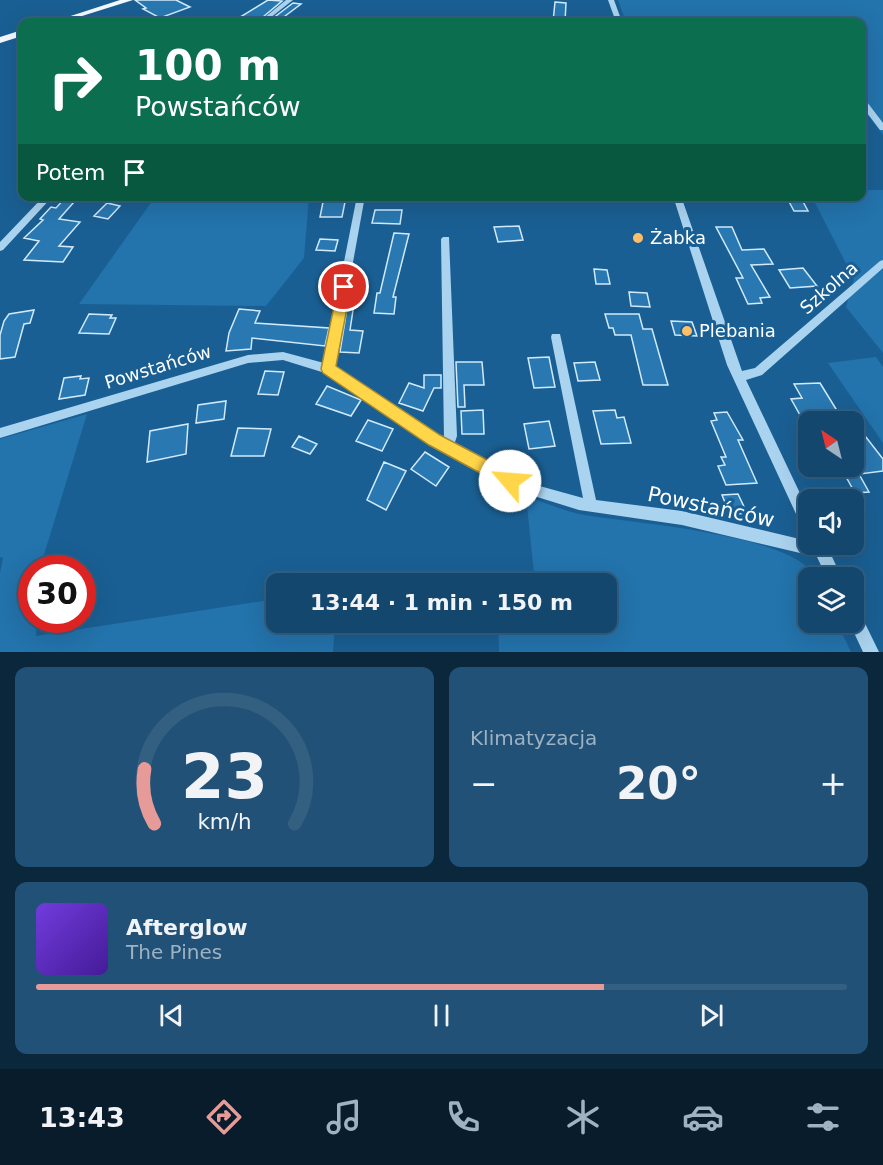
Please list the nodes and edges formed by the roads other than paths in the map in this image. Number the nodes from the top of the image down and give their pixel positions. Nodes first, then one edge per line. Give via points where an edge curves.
1 (129, 0) edge
2 (290, 0) edge
3 (611, 0) edge
4 (69, 18) edge
5 (267, 18) edge
6 (618, 18) edge
7 (18, 34) edge
8 (0, 40) edge
9 (866, 106) edge
10 (883, 128) edge
11 (44, 201) edge
12 (360, 201) edge
13 (679, 201) edge
14 (446, 239) dead end
15 (0, 248) edge
16 (883, 263) edge
17 (556, 337) dead end
18 (328, 369) junction
19 (738, 377) junction
20 (0, 433) edge
21 (447, 448) junction
22 (798, 503) edge
23 (591, 506) junction
24 (798, 543) edge
25 (862, 633) edge
26 (871, 652) edge

1 - 4 main road
2 - 5 street
3 - 6 street
7 - 8 main road
9 - 10 street
11 - 15 street
12 - 18 street
13 - 19 street
14 - 21 street via 451,436
16 - 19 street, Szkolna via 758,372
17 - 23 street
18 - 20 street, Powstańców via 284,356 257,357
18 - 21 street, Powstańców
19 - 22 street
21 - 23 street, Powstańców via 523,486
23 - 24 street, Powstańców via 682,518
25 - 26 street

